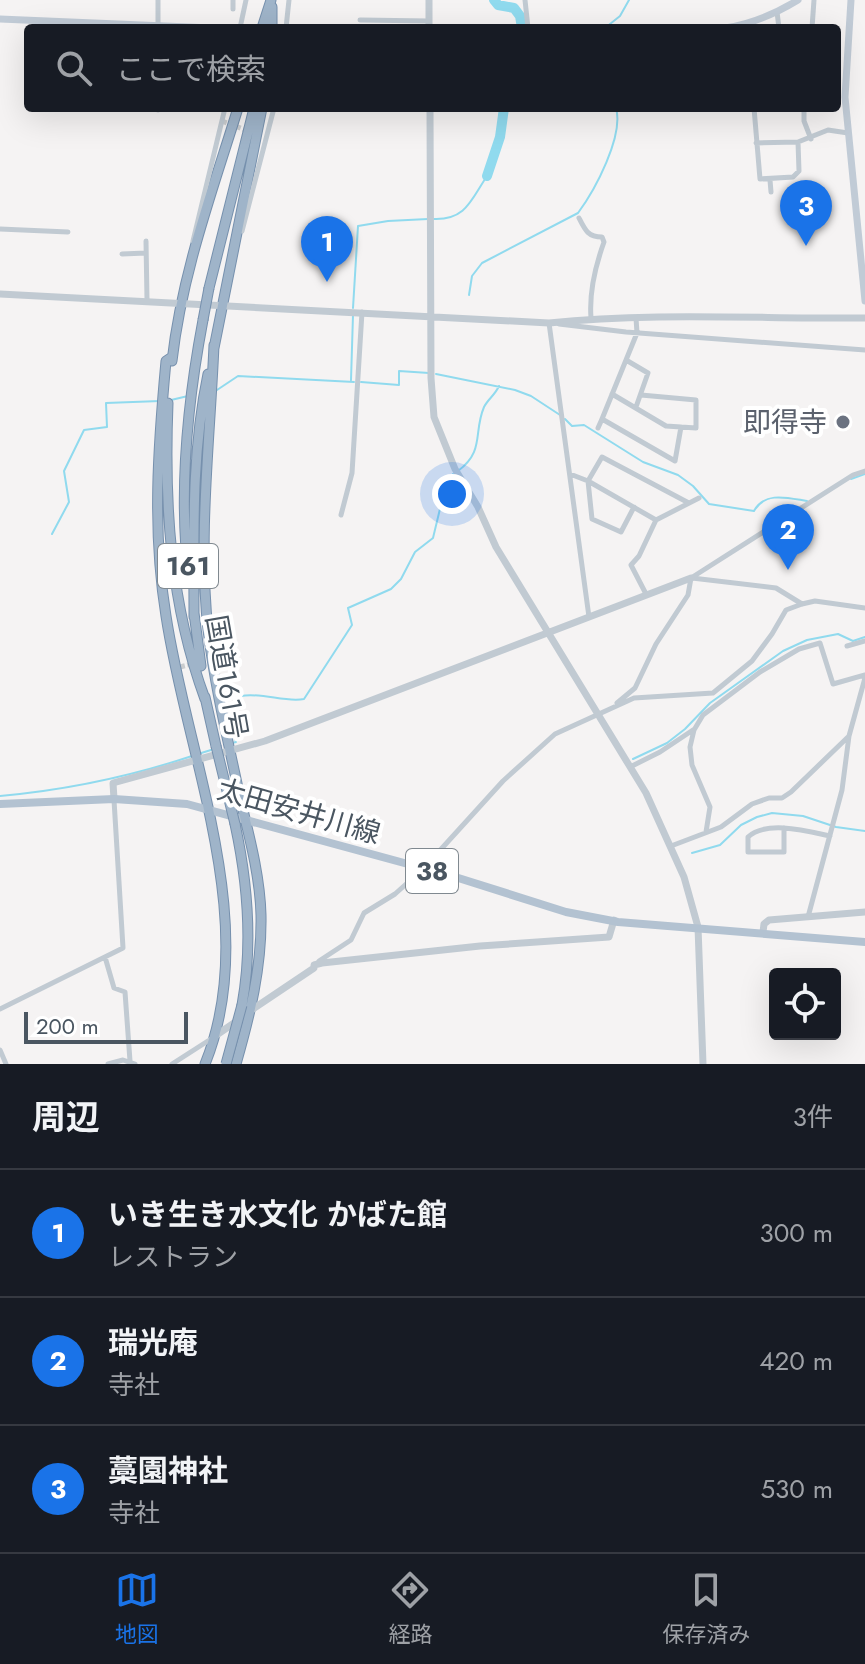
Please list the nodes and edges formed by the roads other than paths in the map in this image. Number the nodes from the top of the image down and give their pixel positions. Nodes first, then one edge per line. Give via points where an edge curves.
1 (158, 0) edge
2 (233, 0) edge
3 (246, 0) edge
4 (272, 0) edge
5 (289, 0) edge
6 (429, 0) edge
7 (525, 0) edge
8 (798, 0) edge
9 (814, 0) edge
10 (851, 0) edge
11 (233, 9) dead end
12 (777, 12) junction
13 (0, 19) edge
14 (360, 20) dead end
15 (99, 24) edge
16 (158, 24) edge
17 (241, 24) edge
18 (268, 24) edge
19 (286, 24) edge
20 (429, 24) edge
21 (528, 24) edge
22 (752, 24) edge
23 (778, 24) edge
24 (812, 24) edge
25 (224, 112) edge
26 (237, 112) edge
27 (253, 112) edge
28 (261, 112) edge
29 (273, 112) edge
30 (430, 112) edge
31 (754, 112) edge
32 (804, 112) edge
33 (848, 133) junction
34 (811, 139) junction
35 (798, 142) junction
36 (756, 143) junction
37 (770, 180) junction
38 (771, 192) dead end
39 (579, 218) dead end
40 (0, 229) edge
41 (68, 232) dead end
42 (146, 241) dead end
43 (231, 249) junction
44 (146, 253) junction
45 (122, 254) dead end
46 (191, 254) junction
47 (863, 254) edge
48 (0, 294) edge
49 (147, 300) junction
50 (865, 301) edge
51 (181, 304) junction
52 (221, 307) junction
53 (356, 311) junction
54 (431, 317) junction
55 (591, 318) junction
56 (636, 318) junction
57 (865, 318) edge
58 (549, 323) junction
59 (637, 333) junction
60 (865, 350) edge
61 (626, 360) junction
62 (208, 393) junction
63 (612, 394) junction
64 (641, 395) junction
65 (165, 401) junction
66 (636, 407) junction
67 (602, 419) junction
68 (681, 427) junction
69 (598, 428) dead end
70 (865, 471) edge
71 (570, 474) junction
72 (588, 481) junction
73 (699, 498) dead end
74 (687, 502) junction
75 (634, 507) junction
76 (341, 515) dead end
77 (656, 520) junction
78 (691, 578) junction
79 (646, 594) junction
80 (802, 604) junction
81 (865, 608) edge
82 (194, 617) junction
83 (589, 617) junction
84 (547, 632) junction
85 (865, 641) edge
86 (847, 646) dead end
87 (865, 680) edge
88 (714, 694) junction
89 (205, 699) junction
90 (721, 700) junction
91 (613, 706) junction
92 (597, 714) junction
93 (694, 730) junction
94 (849, 736) junction
95 (230, 750) junction
96 (195, 760) junction
97 (630, 767) junction
98 (114, 799) junction
99 (0, 804) edge
100 (207, 808) junction
101 (245, 819) junction
102 (784, 828) junction
103 (706, 832) junction
104 (830, 836) junction
105 (671, 846) junction
106 (423, 869) junction
107 (865, 912) edge
108 (808, 917) junction
109 (614, 920) junction
110 (698, 927) junction
111 (763, 932) junction
112 (865, 942) edge
113 (105, 957) junction
114 (314, 965) junction
115 (247, 1008) junction
116 (0, 1009) edge
117 (215, 1036) junction
118 (0, 1050) edge
119 (133, 1063) edge
120 (6, 1064) edge
121 (108, 1064) edge
122 (172, 1064) edge
123 (205, 1064) edge
124 (226, 1064) edge
125 (236, 1064) edge
126 (703, 1064) edge

1 - 16 street
2 - 11 street
3 - 17 street
4 - 18 highway
5 - 19 street
6 - 20 street
7 - 21 street
8 - 12 main road
9 - 24 street
10 - 33 main road via 845,81
12 - 22 main road
12 - 23 street
13 - 15 main road
14 - 20 street
25 - 46 street
26 - 46 highway
27 - 82 highway, 国道161号 / 161, bridge via 209,288 191,396 184,519
28 - 43 highway
29 - 43 street via 237,247
30 - 54 street
31 - 36 street
32 - 34 street
33 - 34 street via 828,130
33 - 47 main road
34 - 35 street
35 - 36 street
35 - 37 street via 799,171
36 - 37 street via 760,179
37 - 38 street
39 - 55 street via 587,233 604,242 596,263
40 - 41 street
42 - 44 street
43 - 52 highway
44 - 45 street
44 - 49 street
46 - 51 highway
47 - 50 main road
48 - 49 street
49 - 51 street
51 - 52 street
51 - 65 highway via 172,357 166,361
52 - 53 street
52 - 62 highway
53 - 54 street
53 - 76 street via 352,473
54 - 58 street
54 - 84 street via 434,417 442,442
55 - 56 street
55 - 58 street
56 - 57 street
56 - 59 street
58 - 59 street
58 - 71 street
59 - 60 street
59 - 61 street
61 - 63 street
61 - 64 street via 648,373
62 - 82 highway via 194,478
62 - 95 highway via 205,589
63 - 66 street
63 - 67 street
64 - 66 street
64 - 68 street via 696,400 696,428
65 - 89 highway via 173,573
65 - 96 highway via 157,531 162,587
66 - 68 street via 666,426
67 - 68 street via 675,461
67 - 69 street
70 - 78 street
71 - 72 street
71 - 83 street
72 - 74 street via 602,457
72 - 75 street
72 - 75 street via 592,519 621,532
73 - 74 street
74 - 77 street
75 - 77 street
77 - 79 street via 631,565
78 - 79 street
78 - 80 street via 776,588
78 - 91 street via 688,595 635,688
79 - 83 street
80 - 81 street
80 - 88 street via 786,610 752,661
82 - 89 highway, 国道161号 / 161
83 - 84 street
84 - 92 street
84 - 95 street
85 - 86 street
87 - 90 street via 833,684 820,643 786,656
87 - 94 street
88 - 90 street
88 - 91 street via 634,698
89 - 115 highway, 国道161号 / 161, bridge via 244,877
90 - 93 street
91 - 92 street
92 - 97 street
92 - 106 street via 555,734 503,781
93 - 97 street
93 - 103 street via 692,765 711,814
94 - 103 street via 791,792 752,804
94 - 104 street
95 - 96 street
95 - 101 highway
96 - 98 street via 113,783
96 - 100 highway
97 - 105 street
98 - 99 main road, 太田安井川線 / 38
98 - 100 main road, 太田安井川線 / 38
98 - 113 street via 123,948
100 - 101 main road, 太田安井川線 / 38
100 - 117 highway via 219,855 226,928
101 - 106 main road, 太田安井川線 / 38
101 - 115 highway via 261,914 259,963
102 - 102 street via 754,831 748,837 748,852 784,852
102 - 104 street
103 - 105 street
104 - 108 street
105 - 110 street
106 - 109 main road, 太田安井川線 / 38 via 566,912
106 - 114 street via 364,913 351,940
107 - 108 street
108 - 111 street via 769,920
109 - 110 main road, 太田安井川線 / 38
109 - 114 street via 609,937
110 - 111 main road, 太田安井川線 / 38
110 - 126 street
111 - 112 main road, 太田安井川線 / 38
113 - 116 street
113 - 119 street via 114,988 125,992
114 - 115 street
115 - 117 street
115 - 124 highway, 国道161号 / 161, bridge
115 - 125 highway
117 - 122 street
117 - 123 highway
118 - 120 street
119 - 121 street

